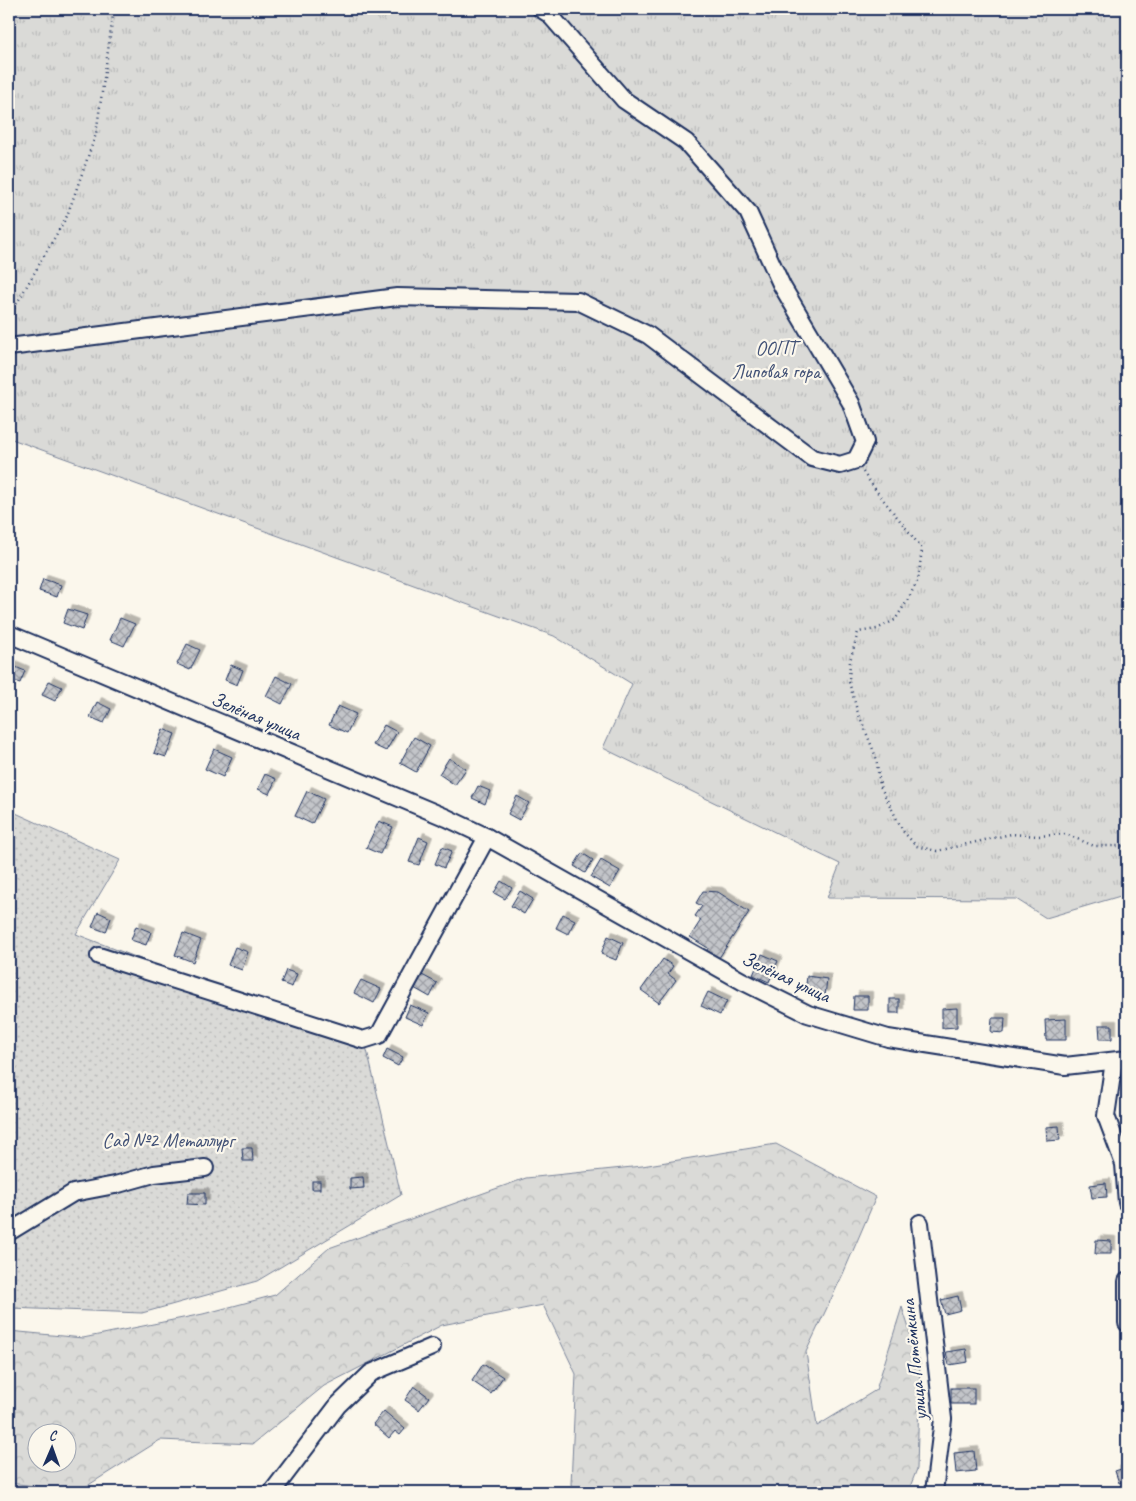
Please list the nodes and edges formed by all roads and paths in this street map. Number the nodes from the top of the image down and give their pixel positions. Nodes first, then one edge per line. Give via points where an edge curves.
1 (114, 9) edge
2 (541, 9) edge
3 (9, 317) edge
4 (9, 347) edge
5 (856, 460) junction
6 (9, 634) edge
7 (487, 837) junction
8 (1127, 846) edge
9 (99, 956) dead end
10 (1121, 1060) edge
11 (205, 1168) dead end
12 (1127, 1203) edge
13 (920, 1223) dead end
14 (9, 1232) edge
15 (1127, 1281) edge
16 (1127, 1286) edge
17 (1127, 1323) edge
18 (432, 1348) dead end
19 (272, 1492) edge
20 (934, 1492) edge

1 - 3 path via 96,134 67,216
2 - 5 street via 549,14 624,100 686,142 748,212 782,286 851,403 865,442
4 - 5 street via 397,297 578,301 648,335 812,458 840,465
5 - 8 path via 875,490 922,549 918,580 907,601 894,620 877,629 858,632 850,661 849,682 856,710 876,757 880,786 903,831 916,846 937,851 1012,834 1066,834 1094,846
6 - 7 street, Зелёная улица
7 - 9 street via 379,1035 363,1040
7 - 10 street, Зелёная улица via 742,981 808,1014 888,1038 1065,1066
10 - 12 street via 1106,1116 1124,1164
11 - 14 street via 154,1174 73,1192
13 - 20 street, улица Потёмкина via 943,1418
15 - 16 street
16 - 17 street
18 - 19 street via 371,1373 338,1405

